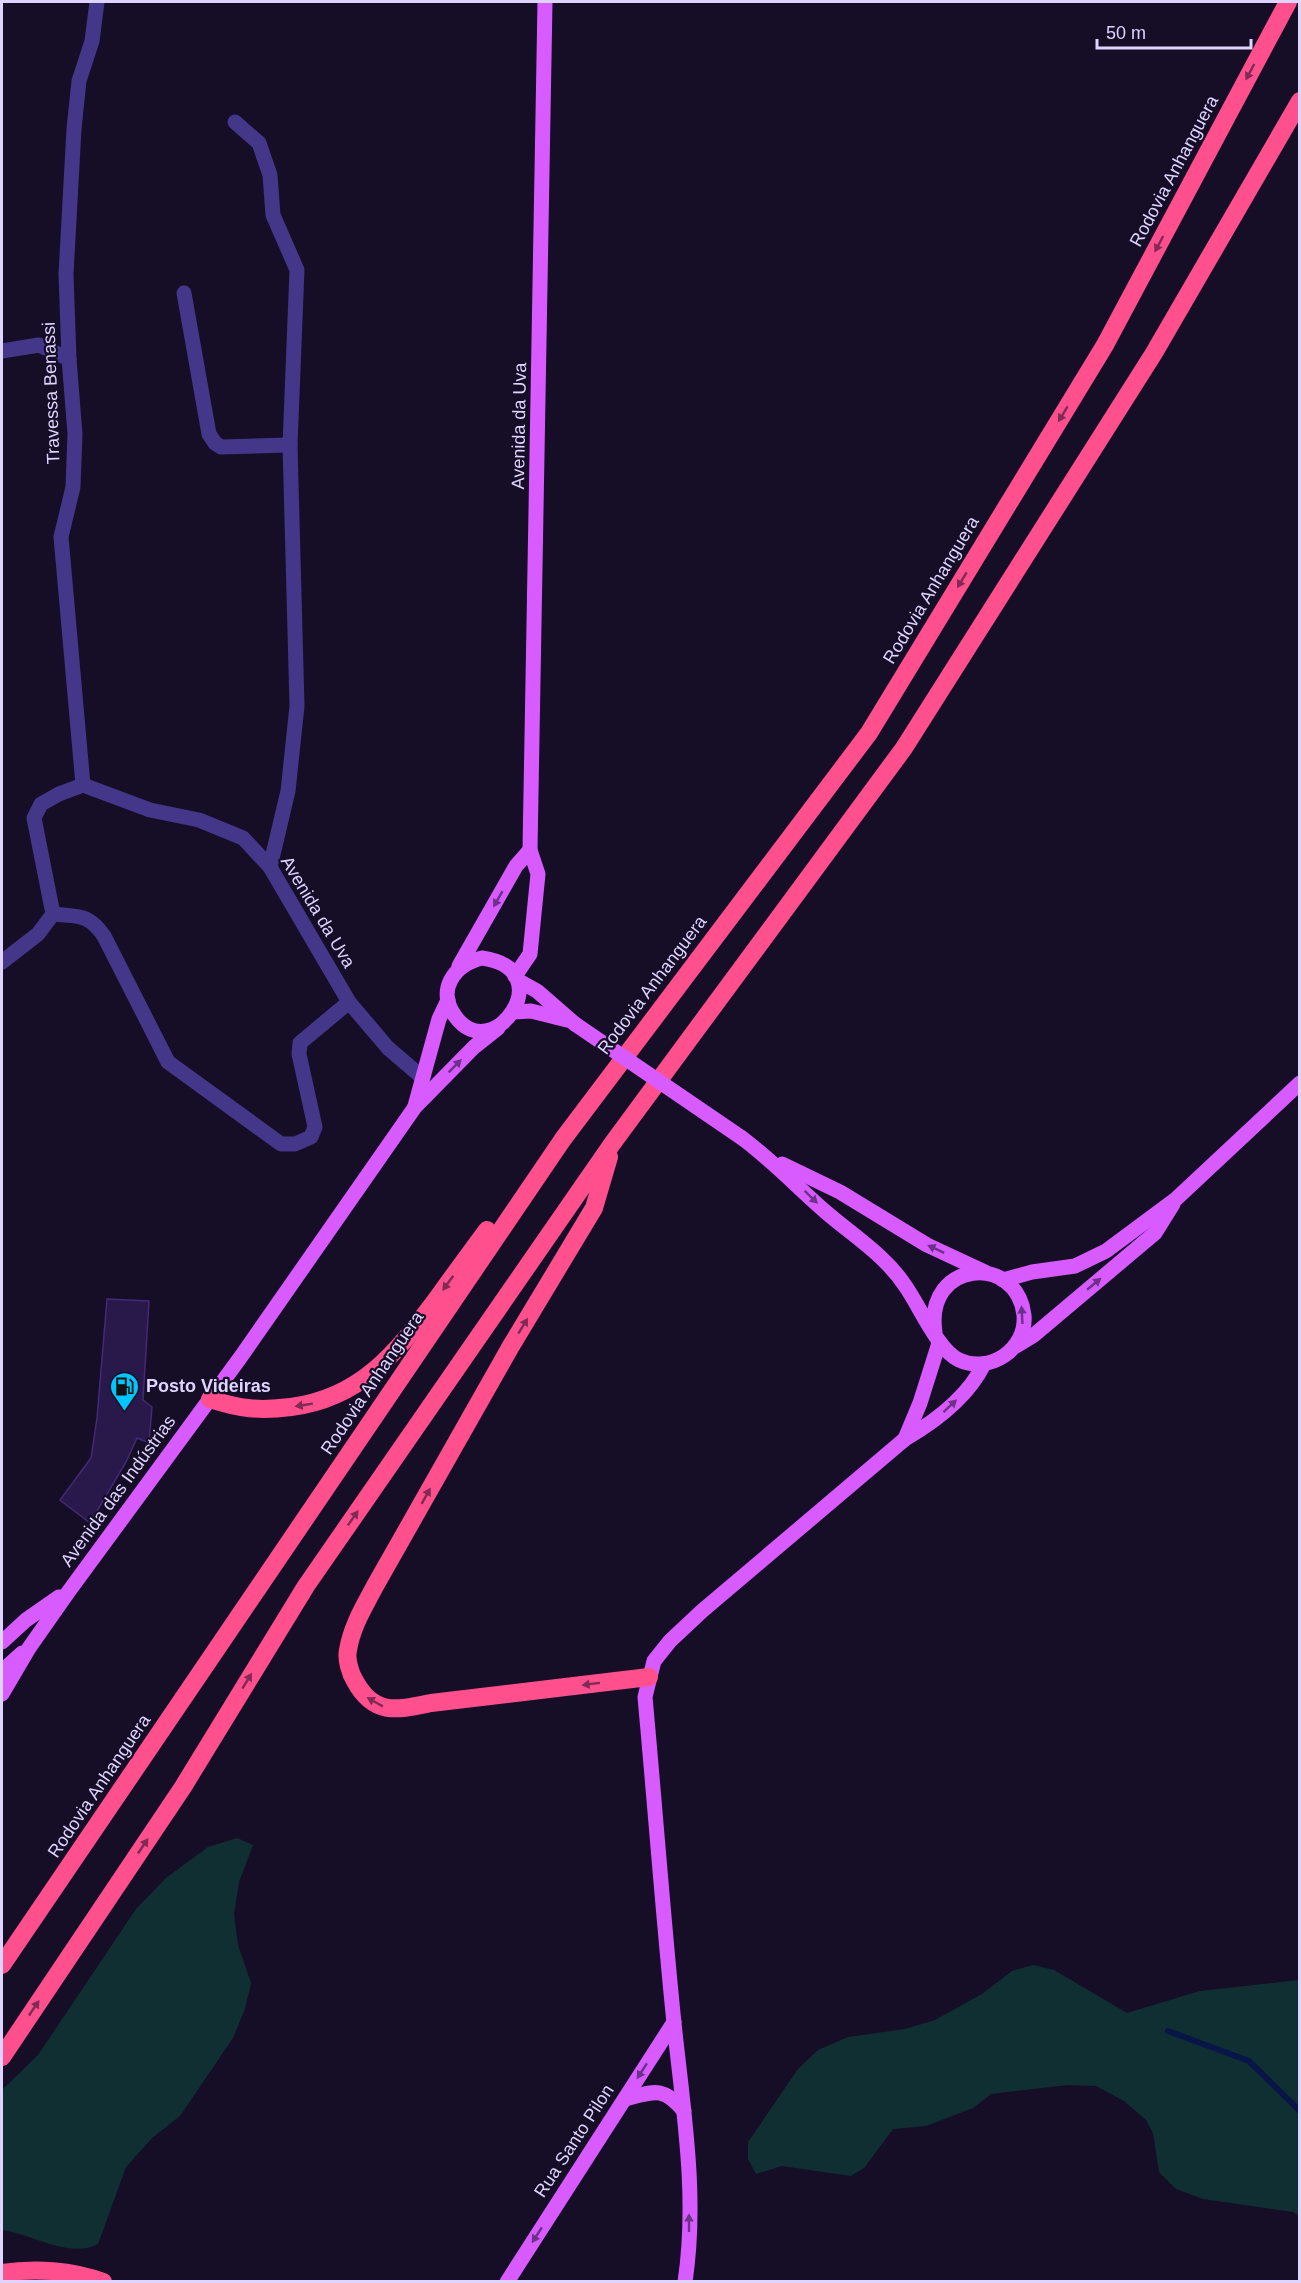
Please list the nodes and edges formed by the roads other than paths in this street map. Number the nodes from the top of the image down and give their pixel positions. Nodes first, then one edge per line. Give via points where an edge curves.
1 (97, 2) edge
2 (545, 2) edge
3 (1288, 2) edge
4 (1299, 100) edge
5 (235, 122) dead end
6 (184, 293) dead end
7 (2, 351) edge
8 (69, 359) junction
9 (290, 445) junction
10 (83, 785) junction
11 (530, 850) junction
12 (270, 867) junction
13 (53, 914) junction
14 (2, 962) edge
15 (457, 969) junction
16 (517, 979) junction
17 (448, 1000) junction
18 (349, 1002) junction
19 (514, 1012) junction
20 (572, 1022) junction
21 (498, 1028) junction
22 (423, 1078) junction
23 (1299, 1083) edge
24 (415, 1107) junction
25 (563, 1139) junction
26 (612, 1144) junction
27 (768, 1157) junction
28 (1176, 1199) junction
29 (996, 1277) junction
30 (937, 1337) junction
31 (1015, 1346) junction
32 (984, 1364) junction
33 (210, 1399) junction
34 (905, 1439) junction
35 (69, 1591) junction
36 (2, 1642) edge
37 (29, 1648) junction
38 (2, 1671) edge
39 (649, 1677) junction
40 (2, 1694) edge
41 (2, 1965) edge
42 (674, 2022) junction
43 (2, 2056) edge
44 (625, 2099) junction
45 (684, 2111) junction
46 (2, 2273) edge
47 (103, 2282) edge
48 (507, 2282) edge
49 (685, 2282) edge

1 - 8 street, Travessa Benassi via 92,40 79,81 74,129 66,274
2 - 11 main road, Avenida da Uva
3 -> 25 highway, Rodovia Anhanguera via 1105,345 868,733
4 - 26 highway via 1154,353 904,748
5 - 9 street via 259,143 270,175 273,215 297,270
6 - 9 street via 209,434 215,443 221,447
7 - 8 street via 39,345
8 - 10 street, Travessa Benassi via 74,466 61,537
9 - 12 street via 297,706 288,791
10 - 12 street, Avenida da Uva via 150,810 199,820 243,838
10 - 13 street via 41,804 34,818
11 -> 15 main road via 516,867
11 - 16 main road, Avenida da Uva via 538,874 530,954
12 - 18 street, Avenida da Uva
13 - 14 street via 38,934
13 - 18 street via 94,922 168,1062 280,1144 295,1144 311,1137 315,1127 300,1043
15 - 16 main road via 482,958 501,963
15 - 17 main road via 447,988
16 - 19 main road via 520,991
16 - 20 main road
17 - 21 main road via 457,1020 466,1027 487,1031
17 - 22 main road, Avenida das Indústrias
18 - 22 street, Avenida da Uva via 388,1048
19 - 20 main road via 531,1011
19 - 21 main road
20 - 27 main road, bridge
24 -> 21 main road, Avenida das Indústrias
22 - 24 main road, Avenida das Indústrias
23 - 28 main road
24 - 33 main road, Avenida das Indústrias
25 -> 33 highway via 522,1182 401,1346 371,1375 312,1405 270,1410 237,1408
25 - 41 highway, Rodovia Anhanguera
39 -> 26 highway via 397,1710 375,1705 361,1693 351,1675 347,1653 355,1624 375,1586 594,1208
43 -> 26 highway via 183,1787 306,1586
29 -> 27 main road via 927,1245 840,1192
27 -> 30 main road via 895,1272
28 - 29 main road via 1106,1251 1075,1266
31 -> 28 main road via 1034,1335 1155,1233
29 - 30 main road via 973,1273 957,1277 945,1287 936,1301 933,1317
31 -> 29 main road via 1022,1333 1022,1303 1014,1290
30 - 32 main road via 948,1353 959,1360
30 - 34 main road via 920,1403
31 - 32 main road via 996,1361
34 -> 32 main road via 930,1425 975,1383
33 - 35 main road, Avenida das Indústrias
34 - 39 main road via 702,1611 670,1641 654,1661
35 - 36 main road
35 - 37 main road, Avenida das Indústrias
37 - 38 main road
37 - 40 main road, Avenida das Indústrias
39 - 42 main road via 645,1697
42 -> 44 main road, Rua Santo Pilon
42 - 45 main road
44 - 45 main road via 655,2091 666,2093
44 -> 48 main road, Rua Santo Pilon
49 -> 45 main road via 689,2158
46 - 47 highway via 48,2271

